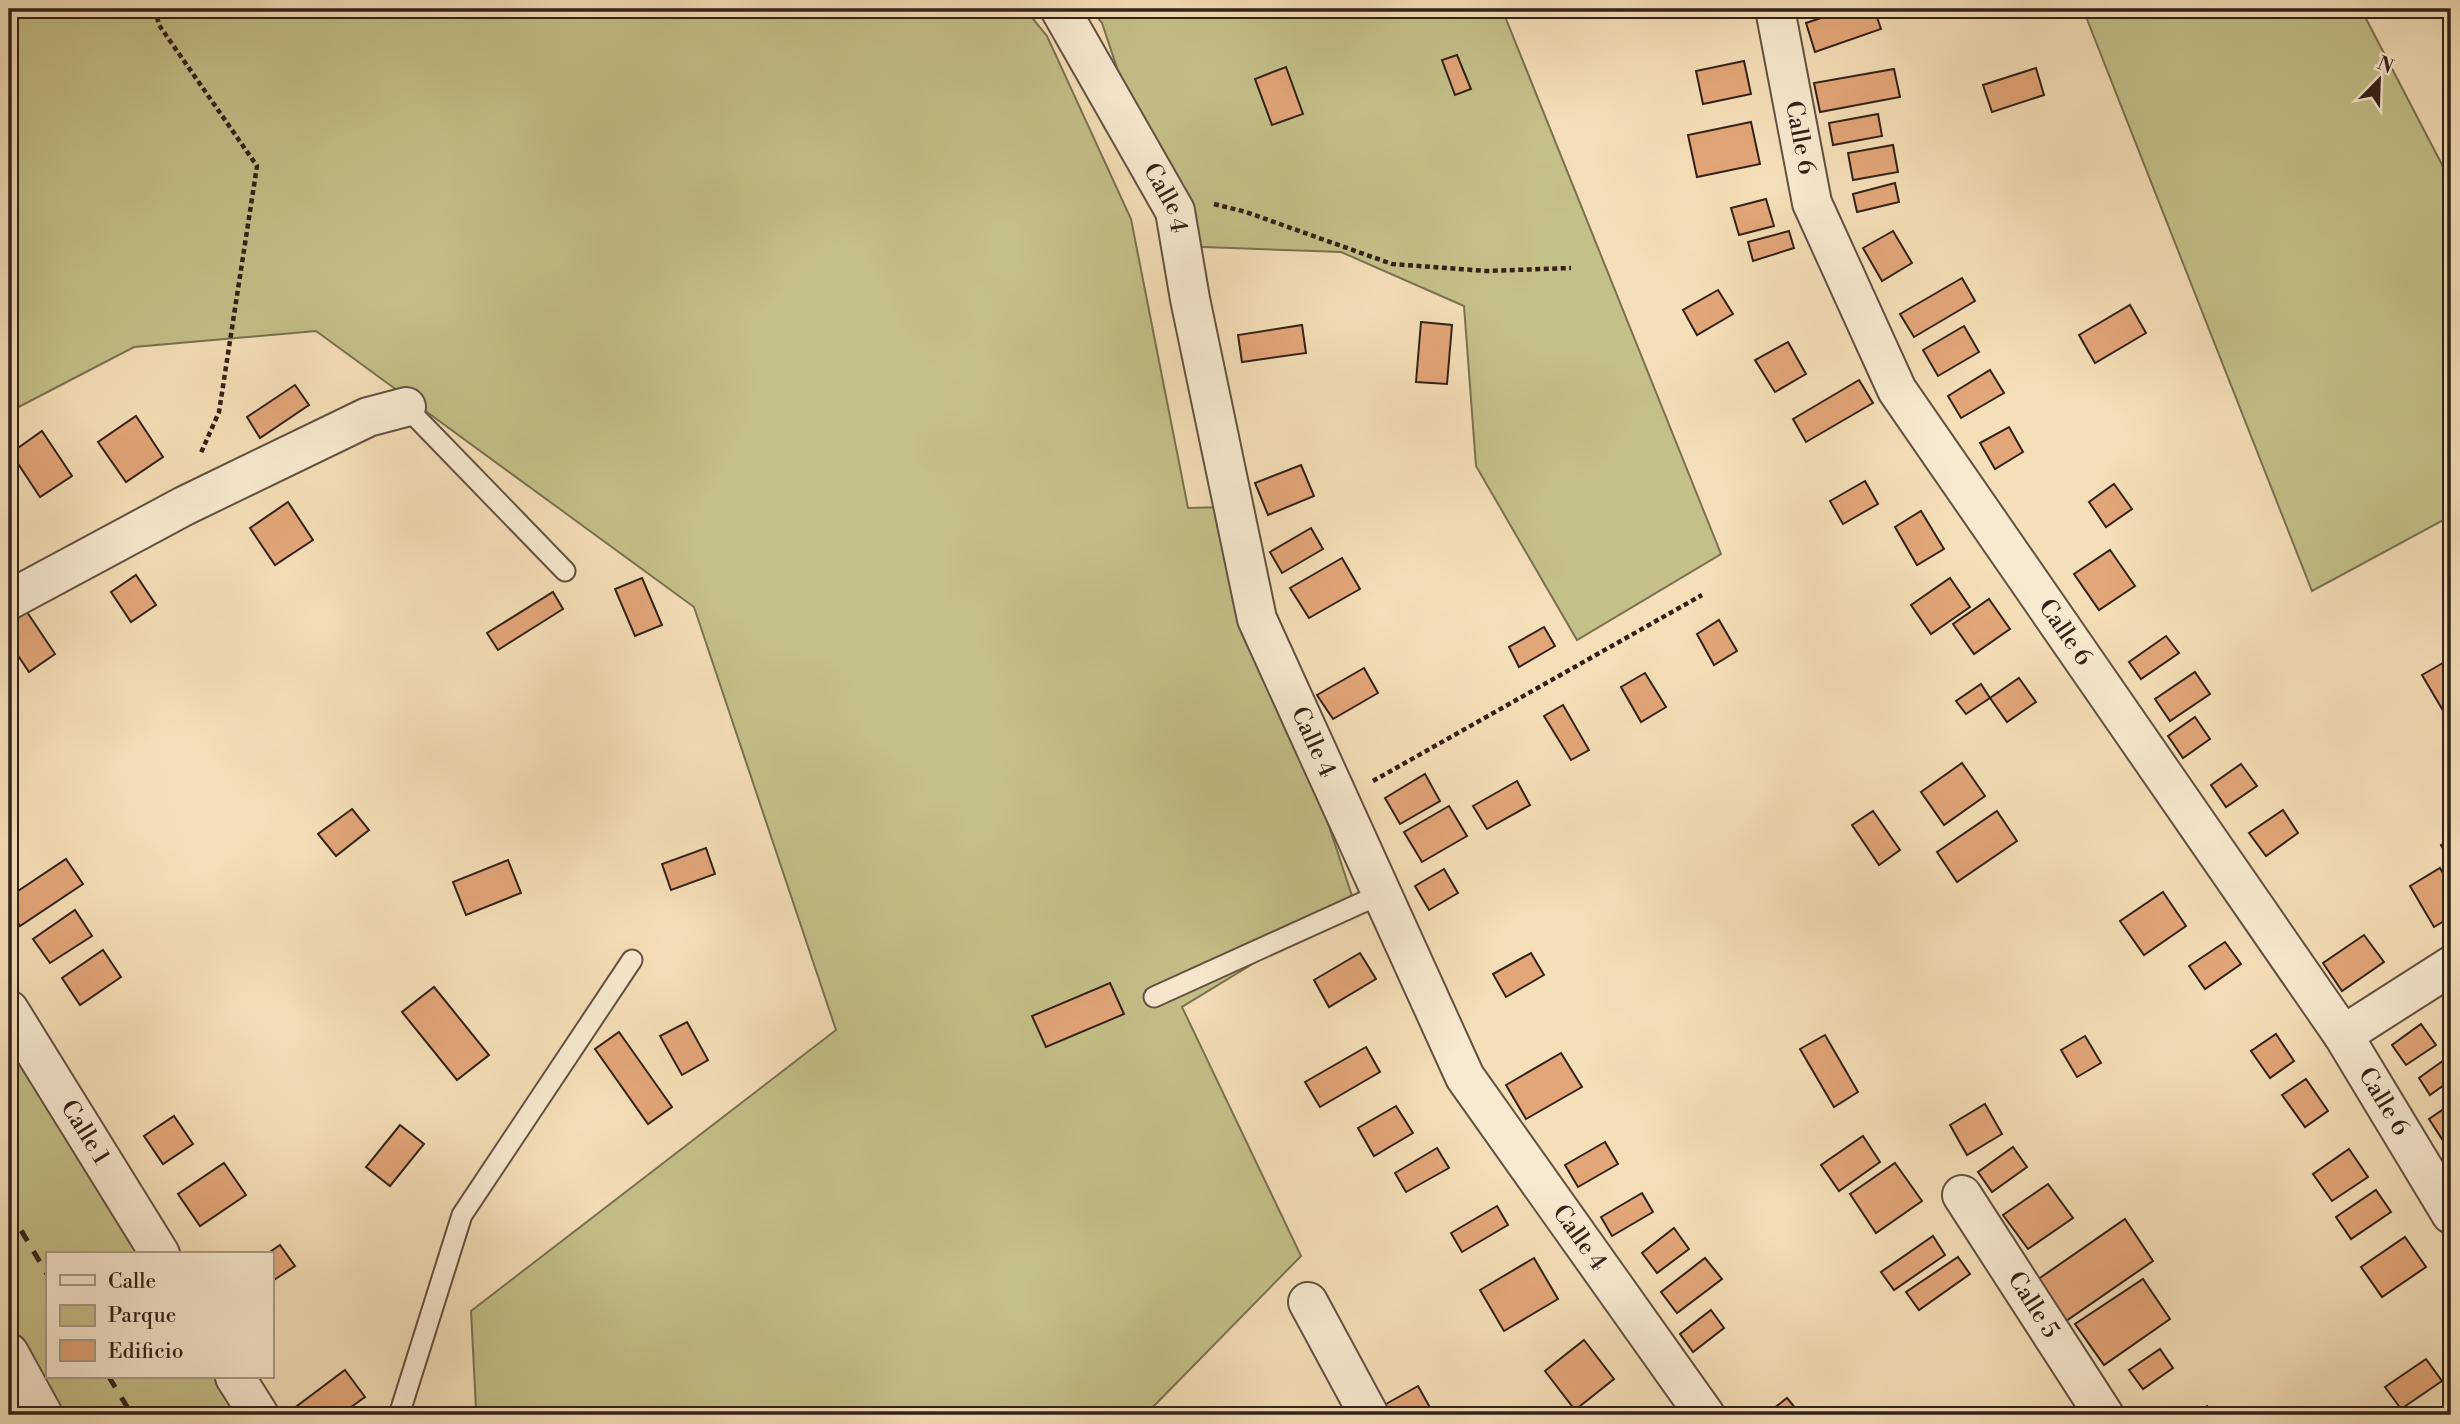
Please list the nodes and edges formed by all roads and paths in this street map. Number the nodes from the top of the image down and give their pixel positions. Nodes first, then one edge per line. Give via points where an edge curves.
1 (155, 9) edge
2 (1060, 9) edge
3 (1775, 9) edge
4 (1175, 211) junction
5 (1571, 268) dead end
6 (406, 407) joint
7 (184, 506) junction
8 (565, 572) dead end
9 (1702, 595) dead end
10 (9, 600) edge
11 (1339, 800) junction
12 (1381, 894) junction
13 (632, 960) dead end
14 (2451, 966) edge
15 (1154, 997) dead end
16 (9, 1010) edge
17 (2343, 1035) junction
18 (1962, 1195) dead end
19 (2451, 1214) edge
20 (159, 1252) edge
21 (1308, 1303) dead end
22 (9, 1353) edge
23 (236, 1378) edge
24 (43, 1415) edge
25 (259, 1415) edge
26 (399, 1415) edge
27 (1369, 1415) edge
28 (1705, 1415) edge
29 (2104, 1415) edge

1 - 7 path via 159,25 257,166 219,412 190,477
2 - 4 street, Calle 4
3 - 17 street, Calle 6 via 1812,203 1898,390
4 - 5 path via 1217,204 1392,264 1486,271
4 - 11 street, Calle 4 via 1257,619
6 - 7 street via 368,417
6 - 8 lane
7 - 10 street
9 - 11 path
11 - 12 street, Calle 4
12 - 15 lane
12 - 28 street, Calle 4 via 1465,1077
13 - 26 lane via 461,1215
14 - 17 street
16 - 20 street, Calle 1
17 - 19 street, Calle 6
18 - 29 street, Calle 5
21 - 27 street
22 - 24 street
23 - 25 street

